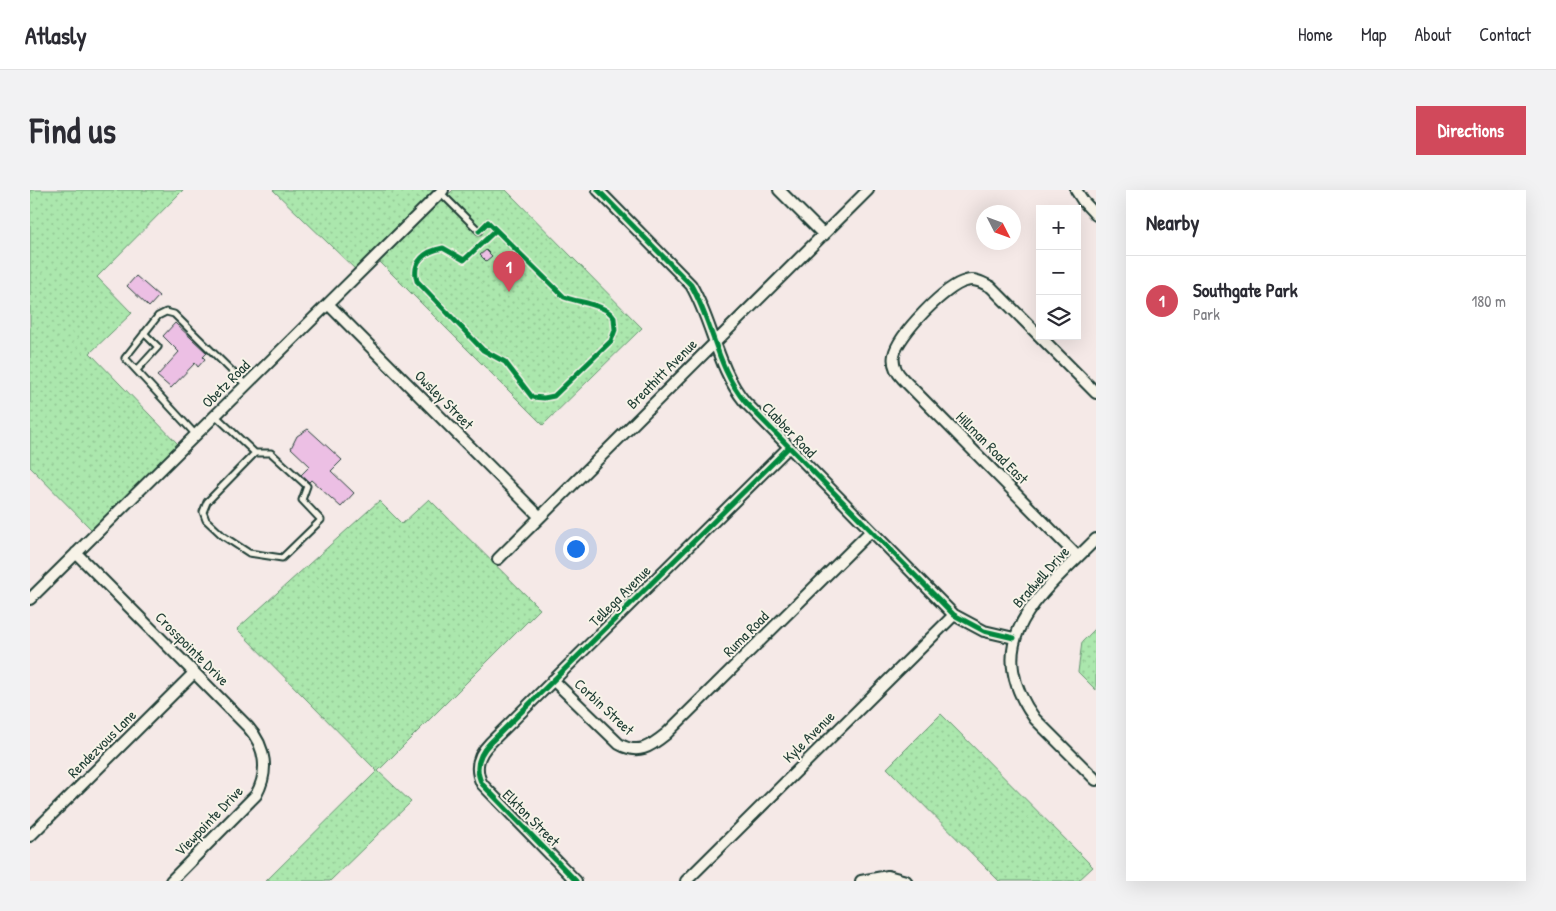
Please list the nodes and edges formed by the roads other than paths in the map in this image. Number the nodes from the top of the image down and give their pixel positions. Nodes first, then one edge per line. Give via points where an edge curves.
1 (598, 190) edge
2 (779, 190) edge
3 (868, 190) edge
4 (1076, 190) edge
5 (442, 191) edge
6 (1096, 215) edge
7 (479, 231) dead end
8 (824, 235) junction
9 (328, 304) junction
10 (144, 333) junction
11 (714, 343) junction
12 (137, 370) junction
13 (246, 386) junction
14 (1096, 393) edge
15 (216, 416) junction
16 (196, 435) junction
17 (788, 447) junction
18 (255, 453) junction
19 (540, 517) junction
20 (871, 531) junction
21 (1096, 539) edge
22 (76, 553) junction
23 (1078, 557) junction
24 (498, 559) dead end
25 (30, 599) edge
26 (954, 615) junction
27 (1014, 638) junction
28 (194, 673) junction
29 (553, 680) junction
30 (636, 750) joint
31 (477, 768) joint
32 (263, 779) joint
33 (1096, 780) edge
34 (30, 836) edge
35 (171, 881) edge
36 (576, 881) edge
37 (686, 881) edge
38 (860, 881) edge
39 (906, 881) edge

1 - 11 street, Clabber Road via 691,285 701,302
2 - 8 street
3 - 8 street, Breathitt Avenue
4 - 6 street
5 - 7 lane
5 - 9 street, Obetz Road
8 - 11 street, Breathitt Avenue
9 - 13 street, Obetz Road
9 - 19 street, Owsley Street
10 - 12 lane via 125,358
10 - 12 lane via 158,347
10 - 13 lane via 158,316 166,312 174,314
11 - 17 street, Clabber Road via 726,376 735,390
11 - 19 street, Breathitt Avenue
12 - 16 lane
13 - 15 street, Obetz Road
14 - 23 street, Hillman Road East via 991,287 971,280 953,286 903,335 893,356 902,379
15 - 16 street, Obetz Road
15 - 18 lane
16 - 22 street, Obetz Road
17 - 20 street, Clabber Road
17 - 29 street, Tellega Avenue
18 - 18 lane via 207,502 203,512 206,520 222,536 249,553 282,558 321,520 302,500 307,486 272,453
19 - 24 street, Breathitt Avenue
20 - 26 street, Clabber Road
20 - 30 street, Ruma Road via 666,734 652,745
21 - 23 street, Bradwell Drive
22 - 25 street, Obetz Road
22 - 28 street, Crosspointe Drive
23 - 27 street, Bradwell Drive via 1030,608
26 - 27 street, Clabber Road via 984,631
26 - 37 street, Kyle Avenue
27 - 33 street via 1014,681 1027,707
28 - 32 street, Crosspointe Drive via 253,733 264,755
28 - 34 street, Rendezvous Lane
29 - 30 street, Corbin Street via 613,739
29 - 31 street, Tellega Avenue via 485,748
31 - 36 street, Elkton Street via 482,784 492,797
32 - 35 street, Viewpointe Drive via 252,801
38 - 39 street via 888,876

